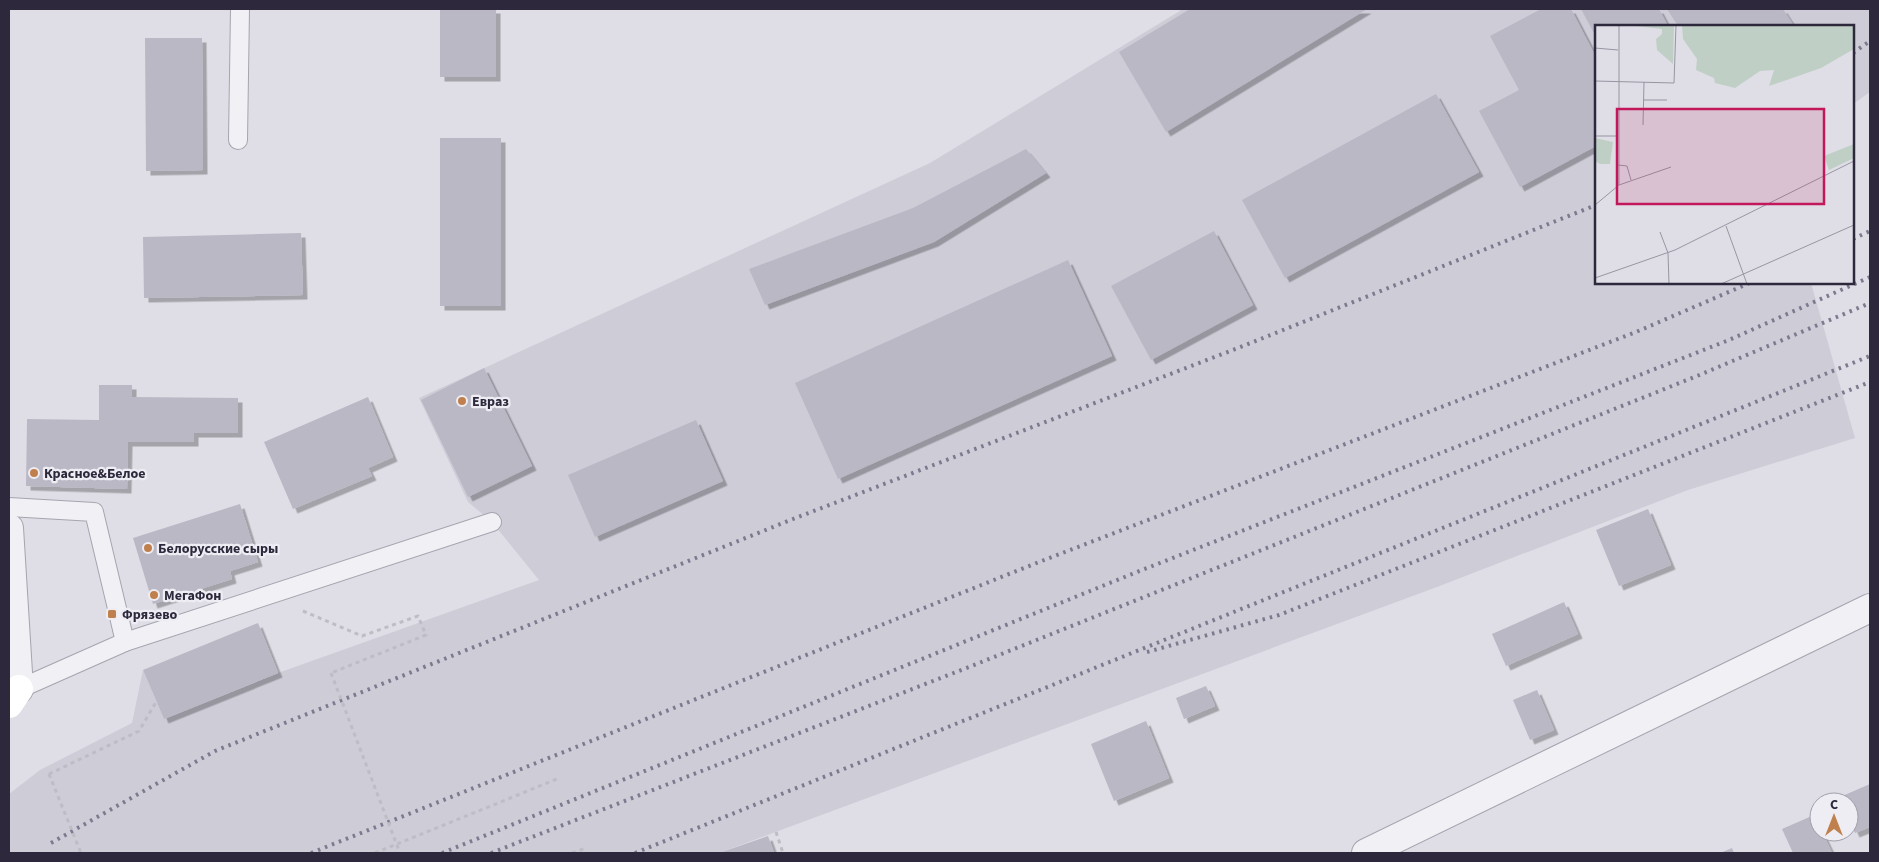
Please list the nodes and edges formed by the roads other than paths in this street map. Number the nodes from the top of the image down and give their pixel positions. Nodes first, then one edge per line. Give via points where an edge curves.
1 (240, 9) edge
2 (238, 140) dead end
3 (9, 507) edge
4 (492, 522) dead end
5 (9, 528) edge
6 (1870, 608) edge
7 (125, 642) junction
8 (14, 696) edge
9 (1366, 853) edge

1 - 2 lane
3 - 7 lane via 94,512
4 - 7 lane
5 - 8 street
6 - 9 street
7 - 8 lane

